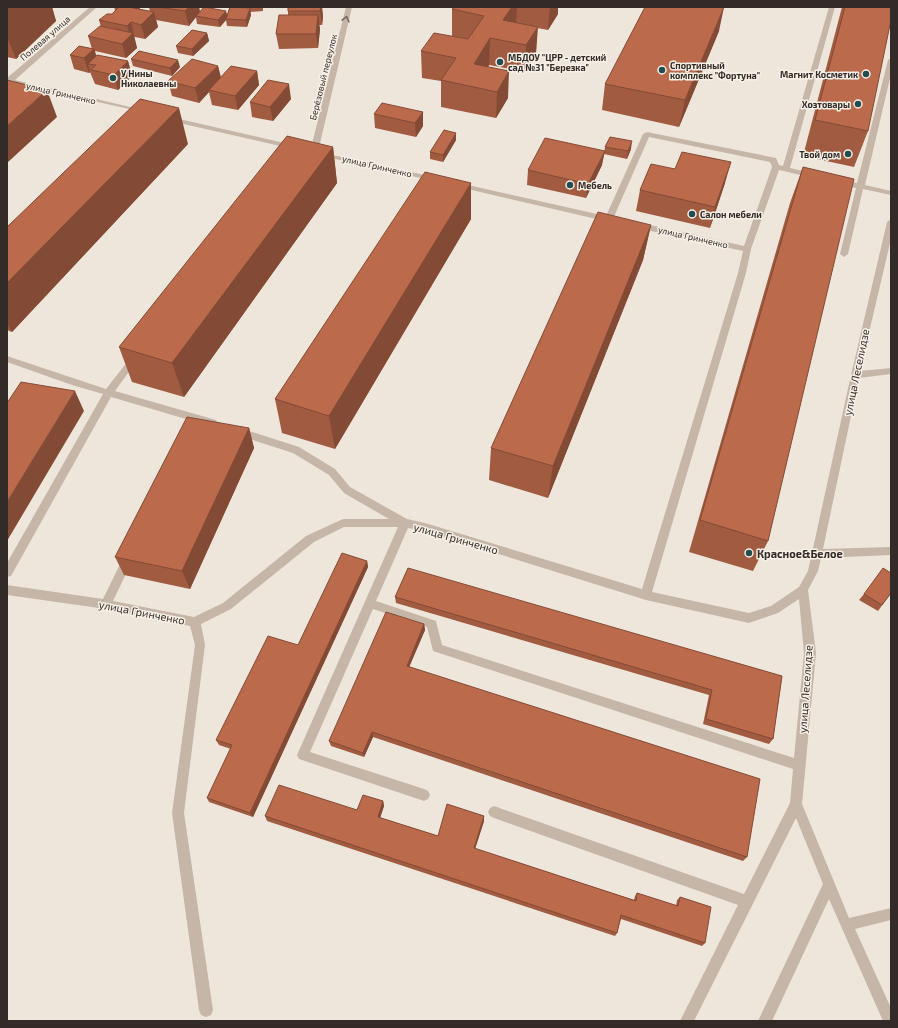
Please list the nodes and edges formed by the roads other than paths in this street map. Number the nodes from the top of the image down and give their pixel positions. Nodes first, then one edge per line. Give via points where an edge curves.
1 (94, 7) edge
2 (349, 7) edge
3 (832, 7) edge
4 (891, 60) edge
5 (8, 81) edge
6 (149, 113) edge
7 (164, 117) edge
8 (302, 150) junction
9 (776, 167) junction
10 (786, 170) junction
11 (438, 180) edge
12 (454, 184) edge
13 (860, 186) junction
14 (891, 193) edge
15 (891, 222) edge
16 (632, 224) edge
17 (747, 249) junction
18 (844, 254) edge
19 (142, 349) edge
20 (7, 359) edge
21 (891, 371) edge
22 (855, 375) junction
23 (108, 393) junction
24 (405, 523) junction
25 (891, 551) edge
26 (132, 552) edge
27 (817, 554) junction
28 (7, 573) edge
29 (7, 590) edge
30 (803, 590) junction
31 (646, 595) junction
32 (369, 603) junction
33 (106, 604) junction
34 (195, 622) junction
35 (800, 765) junction
36 (424, 795) dead end
37 (796, 804) junction
38 (494, 812) dead end
39 (829, 884) junction
40 (747, 902) junction
41 (891, 914) edge
42 (846, 925) junction
43 (206, 1010) dead end
44 (687, 1021) edge
45 (765, 1021) edge
46 (890, 1021) edge

1 - 5 street, Полевая улица
8 -> 2 street, Берёзовый переулок
3 - 10 street
4 - 13 street
5 - 6 street, улица Гринченко
7 - 8 street, улица Гринченко
8 - 11 street, улица Гринченко
9 - 10 street
9 - 12 street via 773,160 648,134 613,219
9 - 17 street
10 - 13 street
13 - 14 street
13 - 18 street
15 - 22 street, улица Леселидзе
16 - 17 street, улица Гринченко
17 - 31 street
19 - 23 street
20 - 23 street
21 - 22 street
22 - 27 street, улица Леселидзе
23 - 24 street via 197,423 225,427 296,450 332,472 347,490
23 - 28 street
24 - 31 street, улица Гринченко
24 - 32 street
24 - 34 street, улица Гринченко via 343,523 310,539 227,606
25 - 27 street
26 - 33 street
27 - 30 street, улица Леселидзе via 813,571
29 - 33 street, улица Гринченко
30 - 31 street, улица Гринченко via 774,610 750,618
30 - 35 street, улица Леселидзе via 810,653
32 - 35 street via 432,624 437,648
32 - 36 street via 303,755
33 - 34 street, улица Гринченко
34 - 43 street via 200,645 178,813
35 - 37 street, улица Леселидзе
37 - 39 street
37 - 40 street, улица Леселидзе
38 - 40 street
39 - 42 street
39 - 45 street
40 - 44 street, улица Леселидзе
41 - 42 street
42 - 46 street

